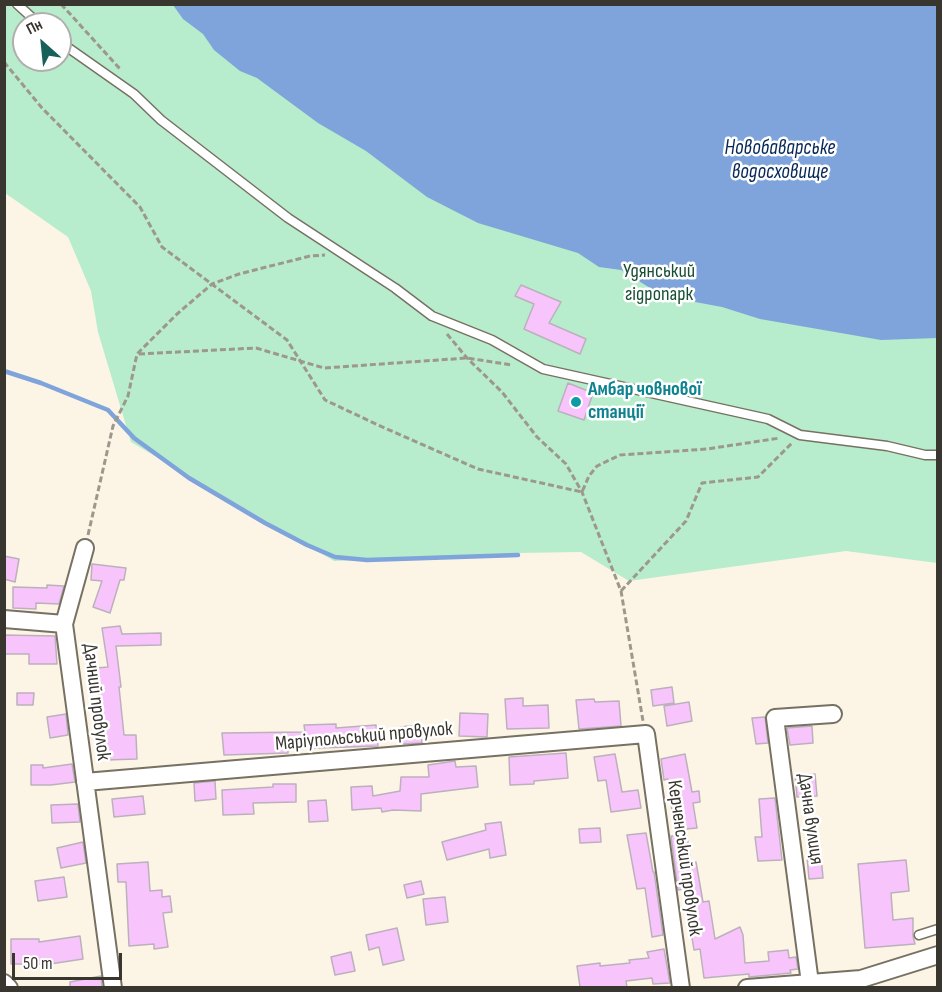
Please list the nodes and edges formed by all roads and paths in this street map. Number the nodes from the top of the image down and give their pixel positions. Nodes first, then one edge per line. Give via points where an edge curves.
1 (72, 50) edge
2 (4, 62) edge
3 (344, 254) junction
4 (212, 284) junction
5 (432, 316) junction
6 (137, 354) junction
7 (467, 358) junction
8 (300, 360) junction
9 (543, 369) junction
10 (800, 435) junction
11 (938, 455) edge
12 (582, 492) junction
13 (85, 548) joint
14 (621, 591) junction
15 (4, 619) edge
16 (64, 624) junction
17 (833, 714) dead end
18 (646, 734) junction
19 (85, 782) junction
20 (938, 929) edge
21 (919, 934) dead end
22 (938, 955) edge
23 (4, 983) edge
24 (810, 983) junction
25 (9, 987) edge
26 (113, 987) edge
27 (681, 987) edge
28 (747, 987) edge

1 - 3 lane via 134,94 161,120 288,218
2 - 4 path via 42,108 140,207 162,247
3 - 4 path via 310,256
3 - 5 lane
4 - 6 path
4 - 8 path via 287,340
5 - 7 path
5 - 9 lane via 492,340
6 - 8 path via 256,348
6 - 13 path via 128,396 113,426
7 - 8 path via 324,368
7 - 9 path
7 - 12 path via 566,464
8 - 12 path via 325,400 378,426 478,469
9 - 10 lane via 768,419
10 - 11 lane
10 - 12 path via 707,449 620,455 597,466
10 - 14 path via 758,477 702,483 686,521
12 - 14 path
13 - 16 street, Дачний провулок
14 - 18 path
15 - 16 street
16 - 19 street, Дачний провулок
17 - 24 street, Дачна вулиця via 775,718
18 - 19 street, Маріупольський провулок
18 - 27 street, Керченський провулок
19 - 26 street, Дачний провулок
20 - 21 lane
22 - 24 street via 861,979
23 - 25 street
24 - 28 street

